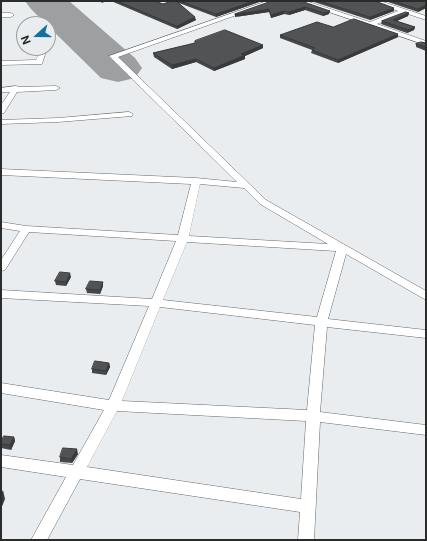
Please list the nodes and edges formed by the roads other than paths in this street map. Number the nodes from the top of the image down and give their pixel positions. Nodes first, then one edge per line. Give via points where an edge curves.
1 (273, 1) edge
2 (300, 1) edge
3 (374, 1) edge
4 (404, 11) junction
5 (1, 15) edge
6 (11, 15) dead end
7 (426, 18) edge
8 (372, 24) junction
9 (426, 43) edge
10 (41, 56) edge
11 (1, 63) edge
12 (56, 88) dead end
13 (15, 89) junction
14 (1, 90) edge
15 (1, 111) edge
16 (130, 114) dead end
17 (1, 122) edge
18 (1, 172) edge
19 (196, 181) junction
20 (248, 186) junction
21 (1, 225) edge
22 (26, 230) junction
23 (183, 238) junction
24 (342, 248) junction
25 (1, 268) edge
26 (1, 294) edge
27 (426, 296) edge
28 (155, 303) junction
29 (321, 323) junction
30 (426, 334) edge
31 (1, 388) edge
32 (114, 406) junction
33 (313, 416) junction
34 (426, 430) edge
35 (1, 462) edge
36 (76, 471) junction
37 (308, 506) junction
38 (39, 540) edge
39 (306, 540) edge

1 - 20 street via 113,56
2 - 8 street
3 - 4 street
4 - 7 street
4 - 8 street
5 - 6 street
8 - 9 street
10 - 11 street via 39,62
12 - 13 street
13 - 14 street
13 - 15 street
16 - 17 street
18 - 19 street
19 - 20 street
19 - 23 street
20 - 24 street via 263,202
21 - 22 street
22 - 23 street
22 - 25 street
23 - 24 street
23 - 28 street
24 - 27 street
24 - 29 street
26 - 28 street
28 - 29 street
28 - 32 street
29 - 30 street
29 - 33 street
31 - 32 street
32 - 33 street
32 - 36 street
33 - 34 street
33 - 37 street
35 - 36 street
36 - 37 street
36 - 38 street
37 - 39 street

